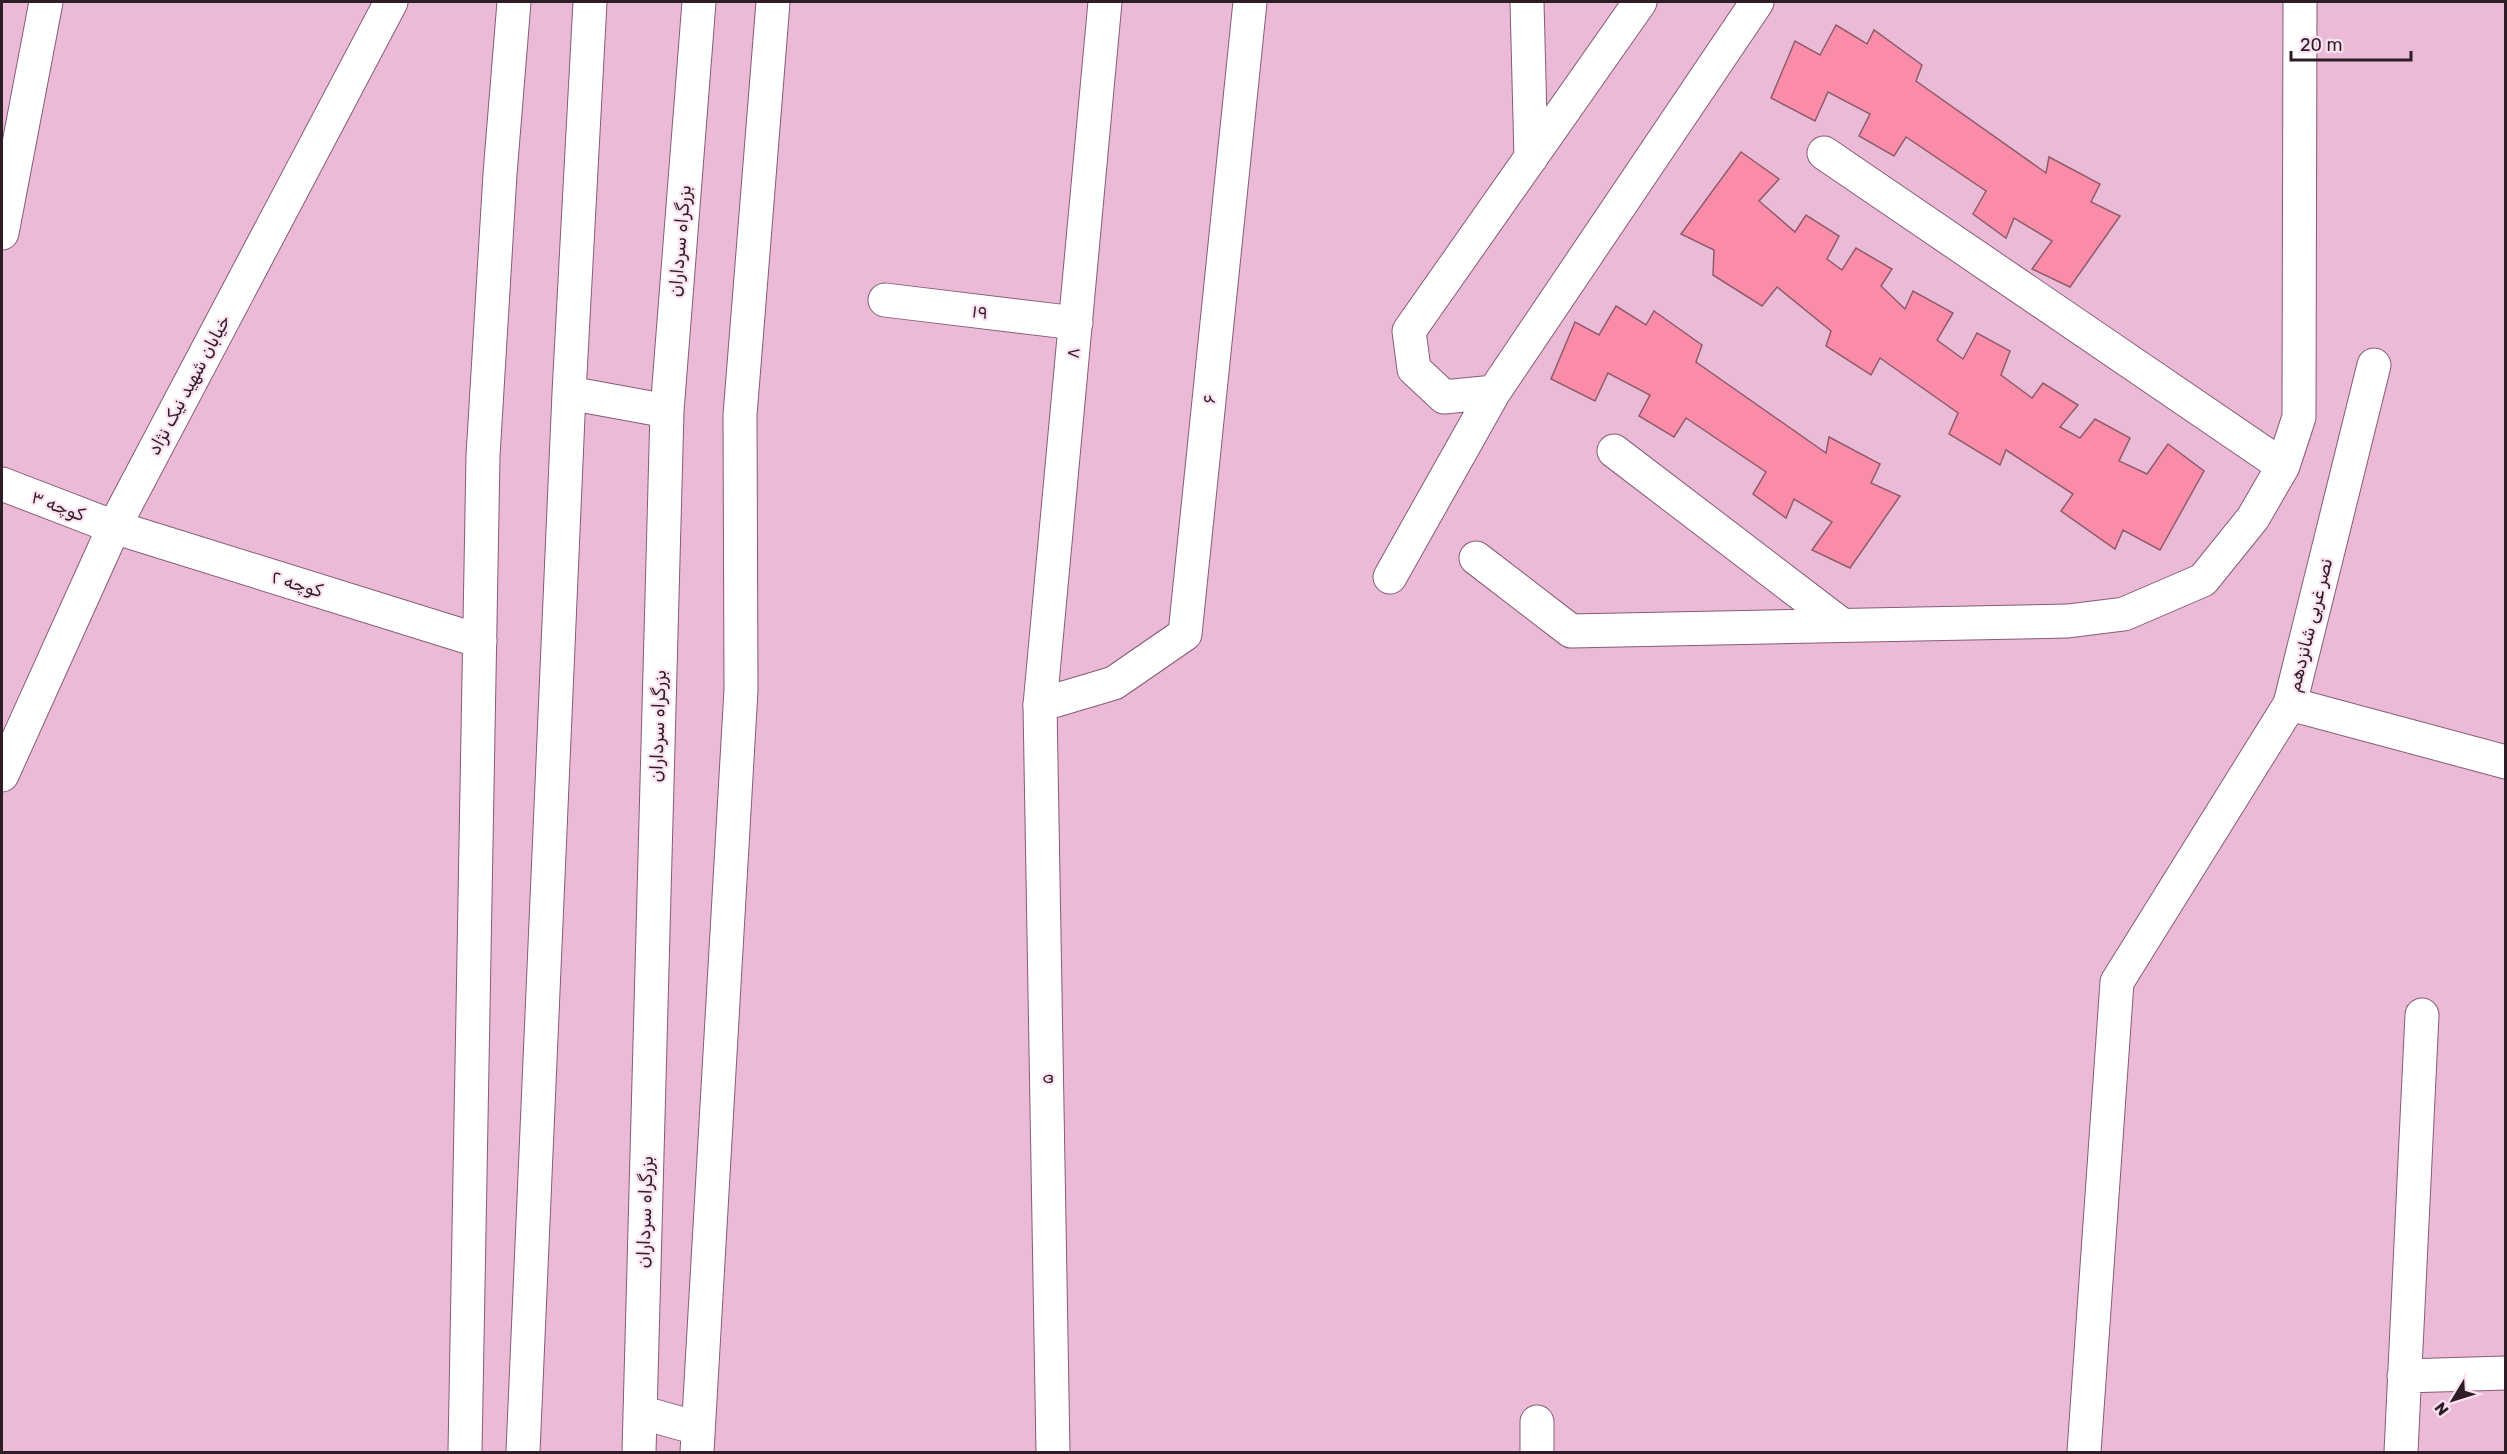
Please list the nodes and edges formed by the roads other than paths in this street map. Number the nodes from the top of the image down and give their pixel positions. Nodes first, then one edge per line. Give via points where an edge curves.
1 (46, 2) edge
2 (391, 2) edge
3 (514, 2) edge
4 (590, 2) edge
5 (699, 2) edge
6 (773, 2) edge
7 (1105, 2) edge
8 (1250, 2) edge
9 (1527, 2) edge
10 (1640, 2) edge
11 (1757, 2) edge
12 (2300, 2) edge
13 (1824, 153) dead end
14 (1531, 158) junction
15 (2, 233) edge
16 (885, 300) dead end
17 (1076, 323) junction
18 (2374, 364) dead end
19 (1494, 392) junction
20 (569, 393) junction
21 (667, 411) junction
22 (1614, 451) dead end
23 (2283, 466) junction
24 (2, 484) edge
25 (114, 527) junction
26 (1476, 558) dead end
27 (1390, 576) dead end
28 (1842, 625) junction
29 (480, 641) junction
30 (2290, 704) junction
31 (1040, 705) junction
32 (2505, 762) edge
33 (2, 775) edge
34 (2422, 1015) dead end
35 (2505, 1373) edge
36 (2404, 1376) junction
37 (640, 1412) junction
38 (697, 1440) edge
39 (465, 1452) edge
40 (523, 1452) edge
41 (639, 1452) edge
42 (1053, 1452) edge
43 (2084, 1452) edge
44 (2401, 1452) edge

1 - 15 main road
2 - 25 main road, خیابان شهید نیک نژاد
3 - 29 main road via 483,456
4 - 20 main road
5 - 21 main road, بزرگراه سرداران
6 - 38 main road via 740,415 741,690
7 - 17 main road, ۸
8 - 31 main road, ۶ via 1185,634 1114,682
9 - 14 main road
10 - 14 main road
11 - 19 main road
12 - 23 main road via 2299,417
13 - 23 main road
14 - 19 main road via 1409,331 1414,369 1444,397
16 - 17 main road, ۱۹
17 - 31 main road, ۸
18 - 30 main road, نصر غربی شانزدهم
19 - 27 main road
20 - 21 main road
20 - 40 main road
21 - 37 main road, بزرگراه سرداران
22 - 28 main road
23 - 28 main road via 2253,518 2203,580 2124,614 2068,621
24 - 25 main road, کوچه ۳
25 - 29 main road, کوچه ۲
25 - 33 main road, خیابان شهید نیک نژاد
26 - 28 main road via 1571,631
29 - 39 main road
30 - 32 main road, نصر غربی شانزدهم
30 - 43 main road via 2117,982
31 - 42 main road, ۵
34 - 36 main road
35 - 36 main road
36 - 44 main road
37 - 38 main road
37 - 41 main road, بزرگراه سرداران

